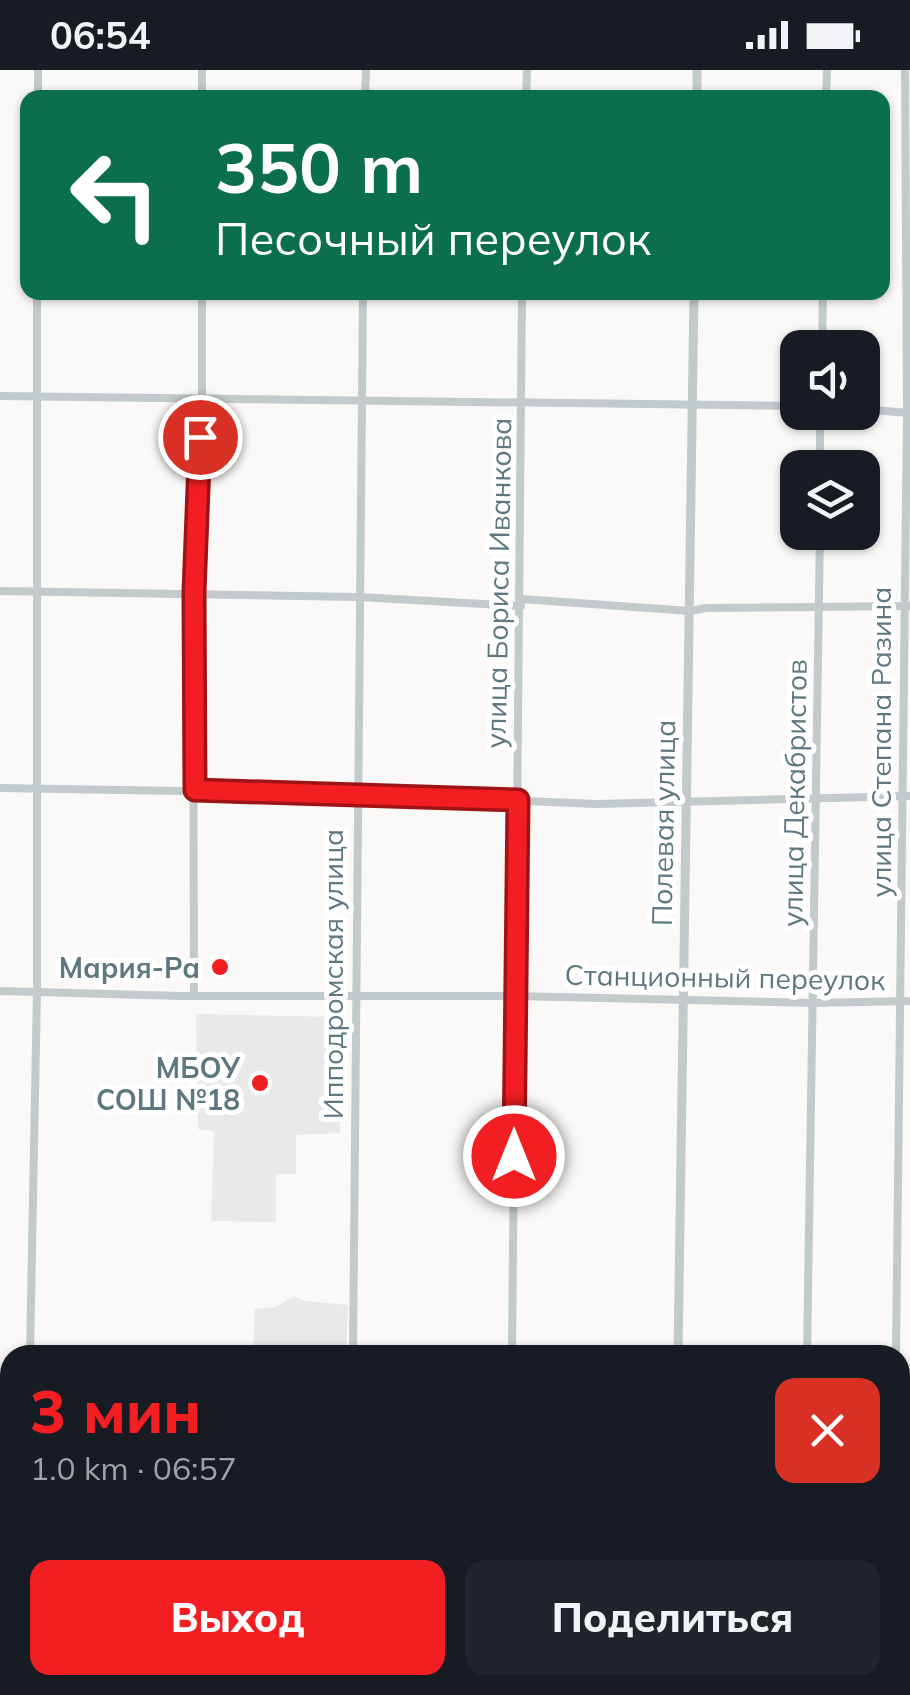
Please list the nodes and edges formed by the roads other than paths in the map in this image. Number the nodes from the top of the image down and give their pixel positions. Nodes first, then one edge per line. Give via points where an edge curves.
1 (905, 70) edge
2 (37, 300) edge
3 (202, 300) edge
4 (363, 300) edge
5 (522, 300) edge
6 (694, 300) edge
7 (822, 300) edge
8 (908, 319) edge
9 (822, 330) edge
10 (0, 396) edge
11 (36, 398) junction
12 (202, 398) junction
13 (361, 402) junction
14 (523, 404) junction
15 (692, 406) junction
16 (780, 406) edge
17 (880, 411) edge
18 (908, 413) edge
19 (820, 550) edge
20 (0, 590) edge
21 (38, 590) junction
22 (194, 592) junction
23 (359, 597) junction
24 (521, 602) junction
25 (906, 606) edge
26 (819, 608) junction
27 (690, 611) junction
28 (0, 788) edge
29 (37, 788) junction
30 (195, 790) junction
31 (356, 794) junction
32 (906, 796) edge
33 (817, 798) junction
34 (518, 800) junction
35 (686, 801) junction
36 (0, 991) edge
37 (37, 991) junction
38 (194, 996) junction
39 (354, 996) junction
40 (515, 996) junction
41 (683, 999) junction
42 (906, 1001) edge
43 (813, 1003) junction
44 (30, 1345) edge
45 (353, 1345) edge
46 (512, 1345) edge
47 (678, 1345) edge
48 (807, 1345) edge
49 (896, 1345) edge

1 - 8 street, улица Степана Разина
2 - 11 street
3 - 12 street
4 - 13 street, Ипподромская улица
5 - 14 street, улица Бориса Иванкова
6 - 15 street, Полевая улица
7 - 9 street
8 - 18 street, улица Степана Разина
10 - 11 street
11 - 12 street
11 - 21 street
12 - 13 street
12 - 22 street
13 - 14 street
13 - 23 street, Ипподромская улица
14 - 15 street
14 - 24 street, улица Бориса Иванкова
15 - 16 street
15 - 27 street, Полевая улица
17 - 18 street
18 - 25 street, улица Степана Разина
19 - 26 street, улица Декабристов
20 - 21 street
21 - 22 street
21 - 29 street
22 - 23 street
22 - 30 street
23 - 24 street
23 - 31 street, Ипподромская улица
24 - 27 street
24 - 34 street, улица Бориса Иванкова
25 - 26 street
25 - 32 street, улица Степана Разина
26 - 27 street
26 - 33 street, улица Декабристов
27 - 35 street, Полевая улица
28 - 29 street
29 - 30 street
29 - 37 street
30 - 31 street
30 - 38 street
31 - 34 street
31 - 39 street, Ипподромская улица
32 - 33 street
32 - 42 street, улица Степана Разина
33 - 35 street
33 - 43 street, улица Декабристов
34 - 35 street
34 - 40 street, улица Бориса Иванкова
35 - 41 street, Полевая улица
36 - 37 street, Станционный переулок
37 - 38 street, Станционный переулок
37 - 44 street
38 - 39 street, Станционный переулок
39 - 40 street, Станционный переулок
39 - 45 street, Ипподромская улица
40 - 41 street, Станционный переулок
40 - 46 street, улица Бориса Иванкова
41 - 43 street, Станционный переулок
41 - 47 street, Полевая улица
42 - 43 street, Станционный переулок
42 - 49 street, улица Степана Разина
43 - 48 street, улица Декабристов

